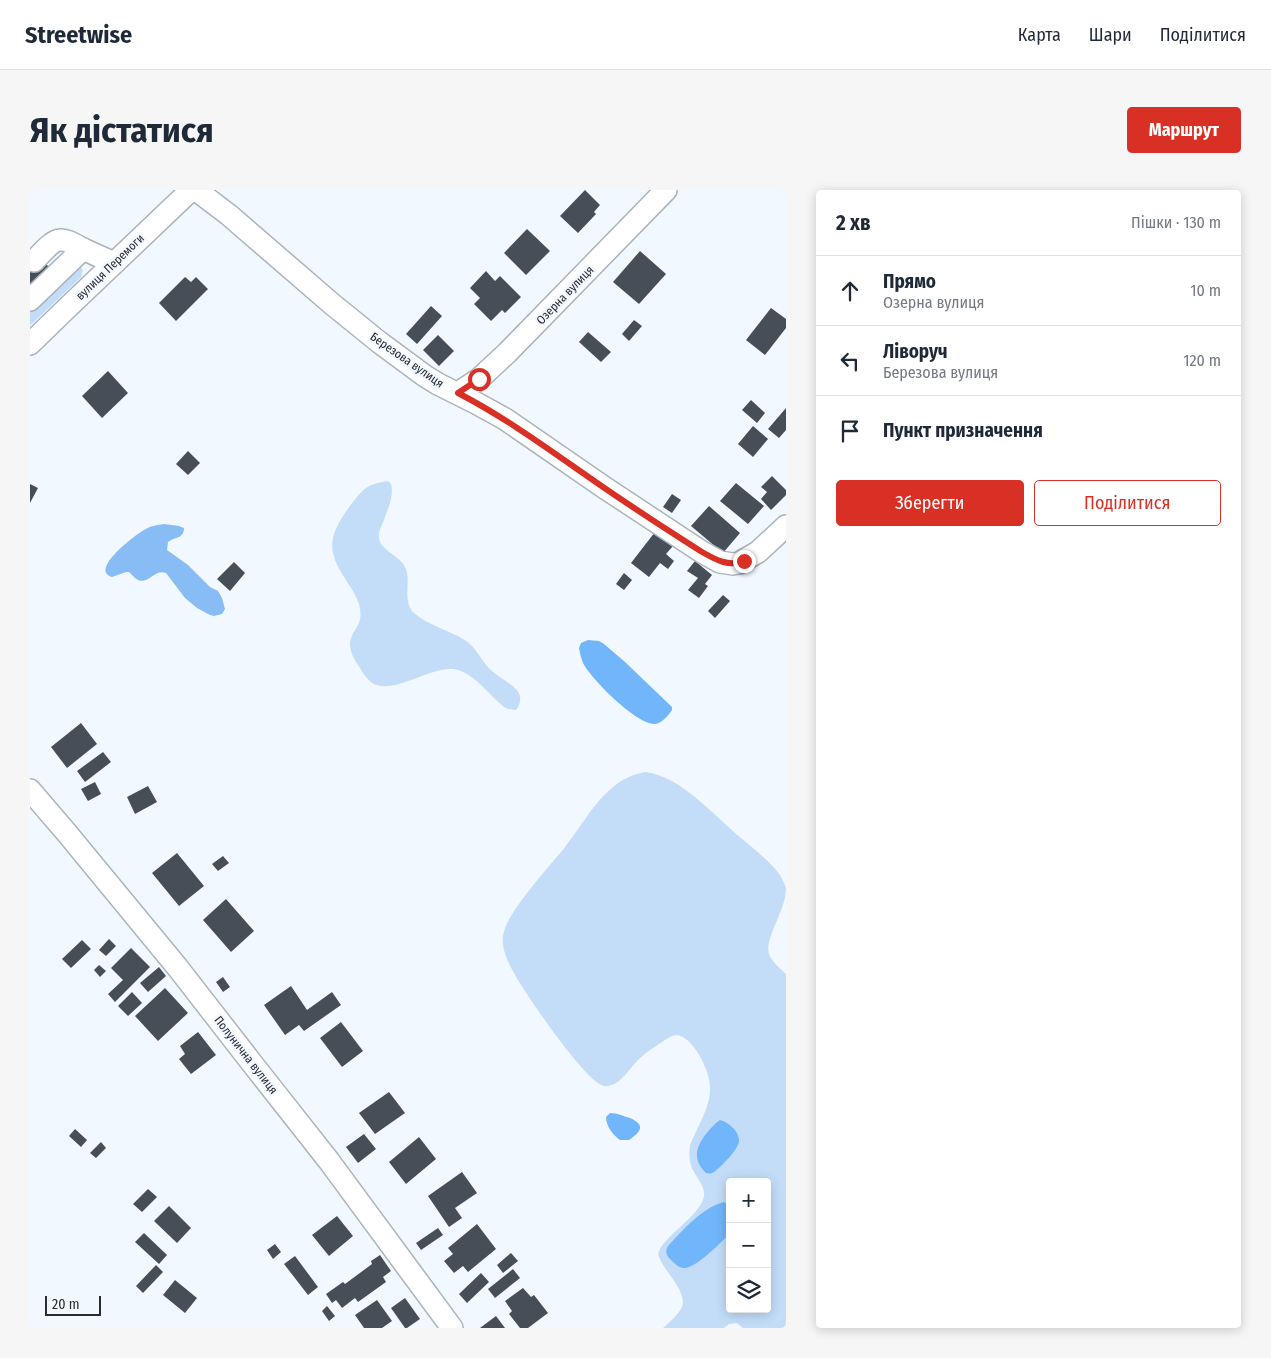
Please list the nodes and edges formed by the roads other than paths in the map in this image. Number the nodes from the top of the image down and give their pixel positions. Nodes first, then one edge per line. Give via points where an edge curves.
1 (190, 190) edge
2 (196, 190) edge
3 (666, 190) edge
4 (83, 249) junction
5 (34, 261) dead end
6 (114, 263) junction
7 (30, 300) edge
8 (30, 344) edge
9 (458, 393) junction
10 (786, 526) edge
11 (30, 790) edge
12 (452, 1328) edge

1 - 6 street, вулиця Перемоги
2 - 9 street, Березова вулиця via 379,342 425,376
3 - 9 street, Озерна вулиця via 507,354
4 - 5 street via 59,240
4 - 6 street
4 - 7 street
6 - 8 street, вулиця Перемоги
9 - 10 street, Березова вулиця via 505,419 720,562 733,564 744,561
11 - 12 street, Полунична вулиця via 178,968 329,1161

